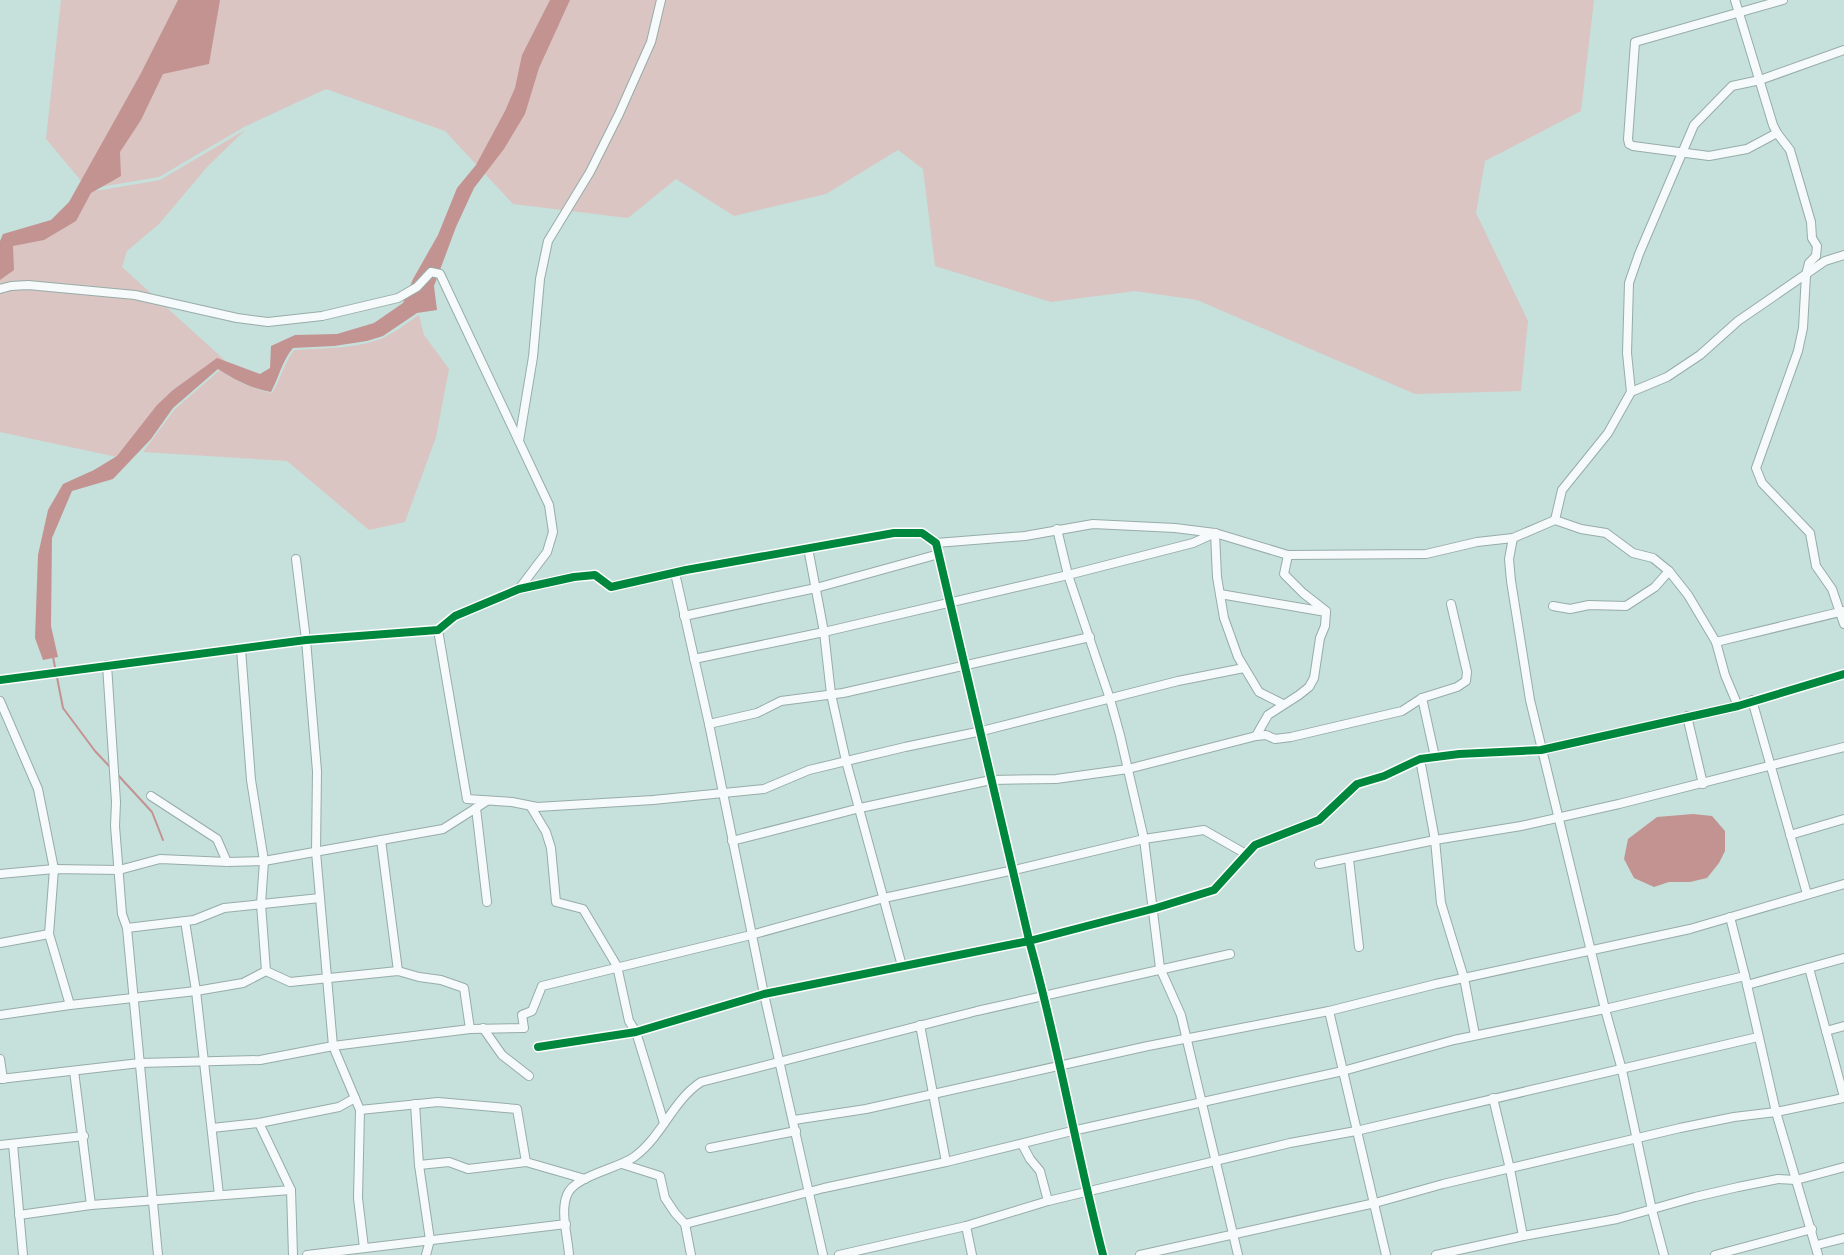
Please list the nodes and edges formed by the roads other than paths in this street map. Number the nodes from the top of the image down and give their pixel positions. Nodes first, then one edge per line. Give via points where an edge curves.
1 (662, 0) edge
2 (1735, 0) edge
3 (1783, 0) edge
4 (1738, 13) junction
5 (1844, 50) edge
6 (1760, 80) junction
7 (1777, 134) junction
8 (1684, 153) junction
9 (1844, 255) edge
10 (1806, 275) junction
11 (0, 289) edge
12 (1630, 392) junction
13 (519, 441) junction
14 (1554, 520) junction
15 (1057, 529) junction
16 (1215, 533) junction
17 (1513, 538) junction
18 (936, 543) junction
19 (808, 548) junction
20 (939, 554) junction
21 (1288, 555) junction
22 (296, 559) dead end
23 (1669, 571) junction
24 (675, 573) junction
25 (1068, 575) junction
26 (816, 588) junction
27 (519, 589) junction
28 (1220, 594) junction
29 (950, 601) junction
30 (1451, 604) dead end
31 (1553, 606) dead end
32 (1326, 612) junction
33 (1842, 612) edge
34 (684, 616) junction
35 (1844, 624) edge
36 (438, 630) junction
37 (824, 632) junction
38 (1090, 637) junction
39 (306, 640) junction
40 (1716, 642) junction
41 (241, 649) junction
42 (694, 659) junction
43 (107, 665) junction
44 (966, 665) junction
45 (1244, 668) junction
46 (1844, 674) edge
47 (0, 680) edge
48 (831, 694) junction
49 (1422, 698) junction
50 (1110, 699) junction
51 (1752, 700) junction
52 (0, 701) edge
53 (1283, 704) junction
54 (1738, 706) junction
55 (1687, 716) junction
56 (709, 724) junction
57 (982, 731) junction
58 (1256, 736) junction
59 (1844, 747) edge
60 (1541, 750) junction
61 (1435, 757) junction
62 (1420, 759) junction
63 (846, 761) junction
64 (1769, 767) junction
65 (1128, 769) junction
66 (991, 780) junction
67 (1703, 784) junction
68 (723, 794) junction
69 (151, 796) dead end
70 (487, 801) junction
71 (531, 807) junction
72 (476, 808) junction
73 (860, 808) junction
74 (1560, 818) junction
75 (1844, 819) edge
76 (1790, 835) junction
77 (1143, 839) junction
78 (381, 840) junction
79 (1435, 840) junction
80 (732, 842) junction
81 (316, 852) junction
82 (1246, 854) junction
83 (1349, 859) junction
84 (264, 861) junction
85 (227, 862) junction
86 (1319, 864) dead end
87 (54, 869) junction
88 (119, 870) junction
89 (1014, 870) junction
90 (0, 874) edge
91 (1844, 884) edge
92 (1807, 894) junction
93 (320, 898) junction
94 (885, 898) junction
95 (487, 902) dead end
96 (261, 904) junction
97 (1151, 910) junction
98 (1730, 917) junction
99 (185, 921) junction
100 (127, 928) junction
101 (49, 934) junction
102 (751, 935) junction
103 (1029, 941) junction
104 (0, 943) edge
105 (1359, 947) dead end
106 (1592, 951) junction
107 (1230, 954) dead end
108 (1844, 958) edge
109 (618, 966) junction
110 (902, 966) junction
111 (1809, 968) junction
112 (1160, 969) junction
113 (266, 971) junction
114 (398, 971) junction
115 (1745, 976) junction
116 (1464, 978) junction
117 (327, 979) junction
118 (1747, 986) junction
119 (196, 991) junction
120 (764, 994) junction
121 (1045, 995) junction
122 (134, 999) junction
123 (70, 1005) junction
124 (1605, 1009) junction
125 (1329, 1011) junction
126 (0, 1015) edge
127 (920, 1025) junction
128 (1844, 1026) edge
129 (483, 1028) junction
130 (470, 1029) junction
131 (1826, 1031) junction
132 (636, 1032) junction
133 (1475, 1035) junction
134 (1758, 1037) junction
135 (1186, 1038) junction
136 (333, 1046) junction
137 (538, 1047) dead end
138 (0, 1059) edge
139 (779, 1061) junction
140 (205, 1062) junction
141 (140, 1063) junction
142 (1060, 1065) junction
143 (1622, 1070) junction
144 (74, 1071) junction
145 (1343, 1071) junction
146 (529, 1076) dead end
147 (1, 1079) edge
148 (933, 1094) junction
149 (355, 1098) junction
150 (1493, 1098) junction
151 (1844, 1098) edge
152 (414, 1104) junction
153 (1202, 1104) junction
154 (360, 1110) junction
155 (1776, 1112) junction
156 (794, 1120) junction
157 (664, 1123) junction
158 (259, 1124) junction
159 (212, 1128) junction
160 (796, 1131) junction
161 (1072, 1131) junction
162 (1356, 1131) junction
163 (84, 1136) junction
164 (1637, 1140) junction
165 (13, 1144) junction
166 (1022, 1144) junction
167 (0, 1145) edge
168 (710, 1148) dead end
169 (526, 1162) junction
170 (946, 1162) junction
171 (1215, 1162) junction
172 (622, 1164) junction
173 (419, 1165) junction
174 (1844, 1167) edge
175 (1510, 1168) junction
176 (585, 1179) junction
177 (1796, 1180) junction
178 (291, 1190) junction
179 (1086, 1193) junction
180 (809, 1194) junction
181 (219, 1195) junction
182 (154, 1200) junction
183 (1048, 1202) junction
184 (1375, 1203) junction
185 (92, 1205) junction
186 (1652, 1210) junction
187 (19, 1215) junction
188 (566, 1224) junction
189 (685, 1224) junction
190 (966, 1226) junction
191 (1812, 1229) junction
192 (1232, 1234) junction
193 (1523, 1236) junction
194 (1844, 1238) edge
195 (430, 1240) junction
196 (1817, 1245) junction
197 (358, 1251) edge
198 (23, 1255) edge
199 (158, 1255) edge
200 (293, 1255) edge
201 (307, 1255) edge
202 (426, 1255) edge
203 (569, 1255) edge
204 (691, 1255) edge
205 (823, 1255) edge
206 (839, 1255) edge
207 (972, 1255) edge
208 (1103, 1255) edge
209 (1140, 1255) edge
210 (1238, 1255) edge
211 (1386, 1255) edge
212 (1436, 1255) edge
213 (1664, 1255) edge
214 (1715, 1255) edge
215 (1818, 1255) edge

1 - 13 street via 651,42 619,114 548,241
2 - 4 street
3 - 4 street
4 - 6 street
4 - 8 street via 1640,39 1633,45 1629,144
5 - 6 street
6 - 7 street
6 - 8 street via 1732,86 1694,125
7 - 8 street via 1735,153
7 - 10 street via 1790,150 1817,246
8 - 12 street via 1629,282
9 - 10 street via 1825,261
10 - 12 street via 1738,321 1675,372
10 - 33 street via 1798,351 1756,468 1762,483 1810,533 1816,566
11 - 13 street via 28,285 135,295 268,322 322,316 398,298 435,272 440,274 452,297
12 - 14 street via 1608,433 1562,490
13 - 27 street via 549,505 554,532 548,552
14 - 17 street
14 - 23 street via 1606,532 1633,553 1653,558
15 - 16 street via 1093,524
15 - 18 street via 1025,536
15 - 25 street
16 - 21 street
16 - 25 street via 1192,543
16 - 28 street
17 - 21 street via 1426,554
17 - 60 street via 1509,559 1511,581
18 - 19 street via 922,533 910,532
18 - 20 street
19 - 24 street
19 - 26 street
20 - 26 street
20 - 29 street
21 - 32 street via 1284,574
22 - 39 street
23 - 31 street via 1655,587 1626,606
23 - 40 street
24 - 27 street via 611,587 595,575
24 - 34 street
25 - 29 street
25 - 38 street
26 - 34 street
26 - 37 street
27 - 36 street via 455,615
28 - 32 street
28 - 45 street via 1224,618
29 - 37 street
29 - 44 street
30 - 49 street via 1466,681
32 - 53 street via 1314,678 1309,687
33 - 35 street
33 - 40 street
34 - 42 street
36 - 39 street
36 - 70 street via 468,799
37 - 42 street
37 - 48 street
38 - 44 street
38 - 50 street
39 - 41 street
39 - 81 street via 317,771
40 - 54 street
41 - 43 street
41 - 84 street via 251,780
42 - 56 street
43 - 47 street
43 - 88 street
44 - 48 street
44 - 57 street
45 - 50 street
45 - 53 street via 1259,692
46 - 51 street
48 - 56 street via 781,701 756,713
48 - 63 street
49 - 58 street via 1402,711 1291,737
49 - 61 street
50 - 57 street
50 - 65 street
51 - 54 street
51 - 64 street
52 - 87 street via 38,789
53 - 58 street via 1268,714
54 - 55 street
55 - 60 street
55 - 67 street
56 - 68 street
57 - 63 street
57 - 66 street
58 - 65 street
59 - 64 street
60 - 61 street
60 - 74 street
61 - 62 street
62 - 79 street
62 - 82 street via 1357,784 1319,820 1255,845
63 - 68 street via 809,770 764,789
63 - 73 street
64 - 67 street
64 - 76 street
65 - 66 street via 1056,778
65 - 77 street
66 - 73 street
66 - 89 street
67 - 74 street
68 - 71 street
68 - 80 street
69 - 85 street via 217,839
70 - 71 street
70 - 72 street
71 - 109 street via 551,848 556,902 583,909
72 - 78 street via 443,829
72 - 95 street
73 - 80 street
73 - 94 street
74 - 79 street
74 - 106 street
75 - 76 street
76 - 92 street
77 - 82 street via 1204,830
77 - 89 street
77 - 97 street
78 - 81 street
78 - 114 street
79 - 83 street
79 - 116 street via 1441,903
80 - 102 street
81 - 84 street
81 - 93 street
82 - 97 street via 1214,890
83 - 86 street
83 - 105 street
84 - 85 street
84 - 96 street
85 - 88 street via 160,859
87 - 88 street
87 - 90 street
87 - 101 street
88 - 100 street via 122,914
89 - 94 street
89 - 103 street
91 - 92 street
92 - 98 street
93 - 96 street
93 - 117 street
94 - 102 street
94 - 110 street
96 - 99 street via 224,908
96 - 113 street
97 - 103 street
97 - 112 street
98 - 106 street
98 - 115 street
99 - 100 street
99 - 119 street
100 - 122 street
101 - 104 street
101 - 123 street
102 - 109 street
102 - 120 street
103 - 110 street
103 - 121 street
106 - 116 street
106 - 124 street
107 - 112 street
108 - 111 street
109 - 129 street via 542,986 532,1011 522,1015 524,1028
109 - 132 street via 629,1021
110 - 120 street
111 - 118 street
111 - 131 street
112 - 121 street
112 - 135 street via 1181,1015
113 - 117 street via 290,982
113 - 119 street via 243,983
114 - 117 street
114 - 130 street via 464,988
115 - 118 street
115 - 124 street
116 - 125 street
116 - 133 street
117 - 136 street
118 - 134 street
119 - 122 street
119 - 140 street
120 - 132 street
120 - 139 street
121 - 127 street
121 - 142 street
122 - 123 street
122 - 141 street
123 - 126 street
124 - 133 street
124 - 143 street
125 - 135 street
125 - 145 street
127 - 139 street
127 - 148 street
128 - 131 street
129 - 130 street
129 - 146 street via 502,1055
130 - 136 street
131 - 151 street
132 - 137 street
132 - 157 street
133 - 145 street
134 - 143 street
134 - 155 street
135 - 142 street
135 - 153 street
136 - 140 street via 260,1060
136 - 149 street
138 - 147 street
139 - 156 street
139 - 157 street via 701,1082 681,1098
140 - 141 street
140 - 159 street
141 - 144 street
141 - 182 street
142 - 148 street
142 - 161 street
143 - 150 street
143 - 164 street
144 - 147 street
144 - 163 street
145 - 153 street
145 - 162 street
148 - 156 street
148 - 170 street
149 - 154 street
149 - 158 street via 339,1107
150 - 162 street
150 - 175 street
151 - 155 street
152 - 154 street
152 - 169 street via 438,1102 517,1109
152 - 173 street
153 - 161 street
153 - 171 street
154 - 197 street
155 - 164 street via 1734,1117
155 - 177 street
156 - 160 street
157 - 172 street via 645,1148
158 - 159 street
158 - 178 street
159 - 181 street
160 - 168 street
160 - 180 street
161 - 166 street
161 - 179 street
162 - 171 street
162 - 184 street
163 - 165 street
163 - 185 street
164 - 175 street
164 - 186 street
165 - 167 street
165 - 187 street
166 - 170 street
166 - 183 street via 1040,1171
169 - 173 street via 468,1169 449,1162
169 - 176 street
170 - 180 street
171 - 179 street
171 - 192 street
172 - 176 street
172 - 189 street via 660,1176 665,1198
173 - 195 street
174 - 177 street
175 - 184 street
175 - 193 street
176 - 188 street via 568,1193
177 - 186 street via 1778,1179 1738,1187
177 - 191 street
178 - 181 street
178 - 200 street
179 - 183 street
179 - 208 street
180 - 189 street
180 - 205 street
181 - 182 street
182 - 185 street
182 - 199 street
183 - 190 street
184 - 192 street
184 - 211 street
185 - 187 street
186 - 193 street
186 - 213 street
187 - 198 street
188 - 195 street
188 - 203 street
189 - 204 street
190 - 206 street
190 - 207 street
191 - 196 street
191 - 214 street
192 - 209 street
192 - 210 street
193 - 212 street
194 - 196 street
195 - 197 street
195 - 202 street
196 - 215 street
197 - 201 street

